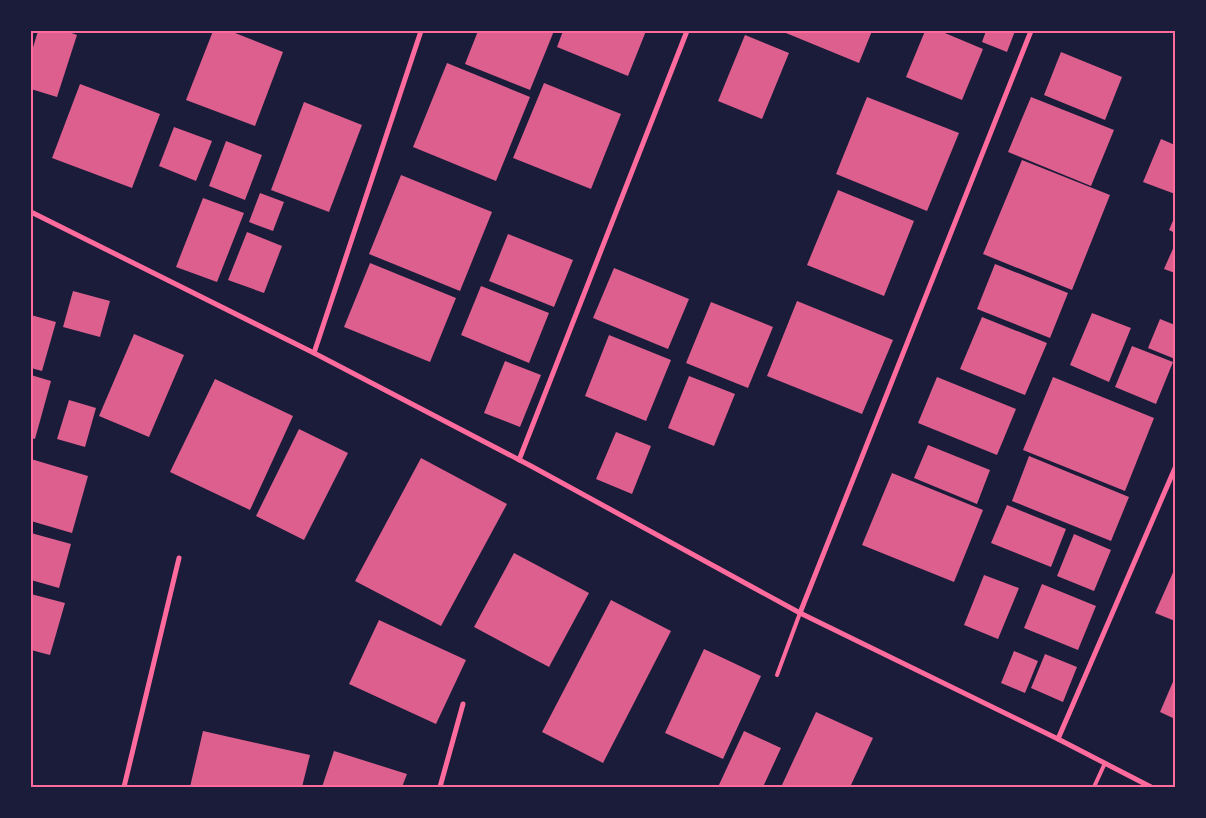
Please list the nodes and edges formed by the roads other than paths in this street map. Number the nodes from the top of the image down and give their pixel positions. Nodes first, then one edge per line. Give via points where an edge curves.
1 (421, 31) edge
2 (687, 31) edge
3 (1030, 31) edge
4 (31, 212) edge
5 (314, 353) junction
6 (519, 460) junction
7 (1175, 468) edge
8 (179, 558) dead end
9 (800, 613) junction
10 (777, 675) dead end
11 (463, 704) dead end
12 (1058, 739) junction
13 (1104, 763) junction
14 (124, 787) edge
15 (440, 787) edge
16 (1094, 787) edge
17 (1151, 787) edge

1 - 5 street
2 - 6 street
3 - 9 street
4 - 5 street
5 - 6 street
6 - 9 street
7 - 12 street
8 - 14 street
9 - 10 lane
9 - 12 street
11 - 15 street
12 - 13 street
13 - 16 lane
13 - 17 street

